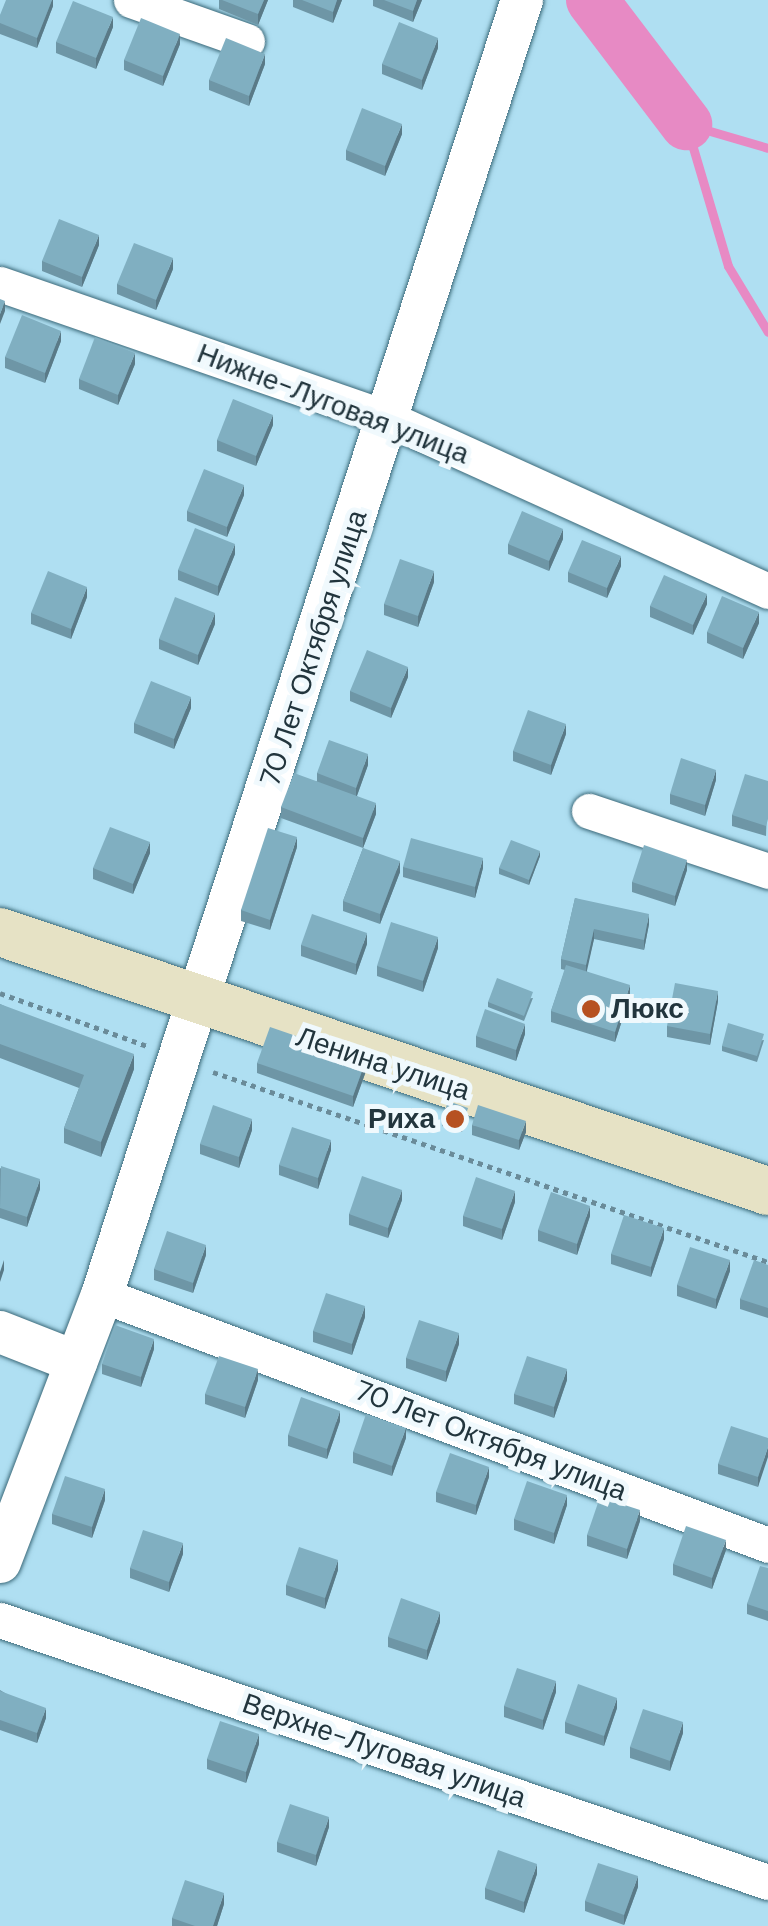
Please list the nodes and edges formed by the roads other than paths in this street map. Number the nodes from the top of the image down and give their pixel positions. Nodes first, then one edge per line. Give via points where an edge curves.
1 (131, 0) edge
2 (521, 4) edge
3 (247, 41) dead end
4 (0, 284) edge
5 (388, 419) junction
6 (768, 591) edge
7 (589, 811) dead end
8 (768, 870) edge
9 (0, 932) edge
10 (198, 1003) junction
11 (768, 1190) edge
12 (102, 1294) junction
13 (0, 1332) edge
14 (76, 1362) junction
15 (768, 1545) edge
16 (0, 1562) edge
17 (0, 1620) edge
18 (768, 1882) edge

1 - 3 street
2 - 5 street, 70 Лет Октября улица
4 - 5 street, Нижне-Луговая улица
5 - 6 street, Нижне-Луговая улица
5 - 10 street, 70 Лет Октября улица
7 - 8 street
9 - 10 main road, Ленина улица
10 - 11 main road, Ленина улица
10 - 12 street, 70 Лет Октября улица
12 - 14 street, 70 Лет Октября улица
12 - 15 street, 70 Лет Октября улица
13 - 14 street
14 - 16 street, 70 Лет Октября улица
17 - 18 street, Верхне-Луговая улица

